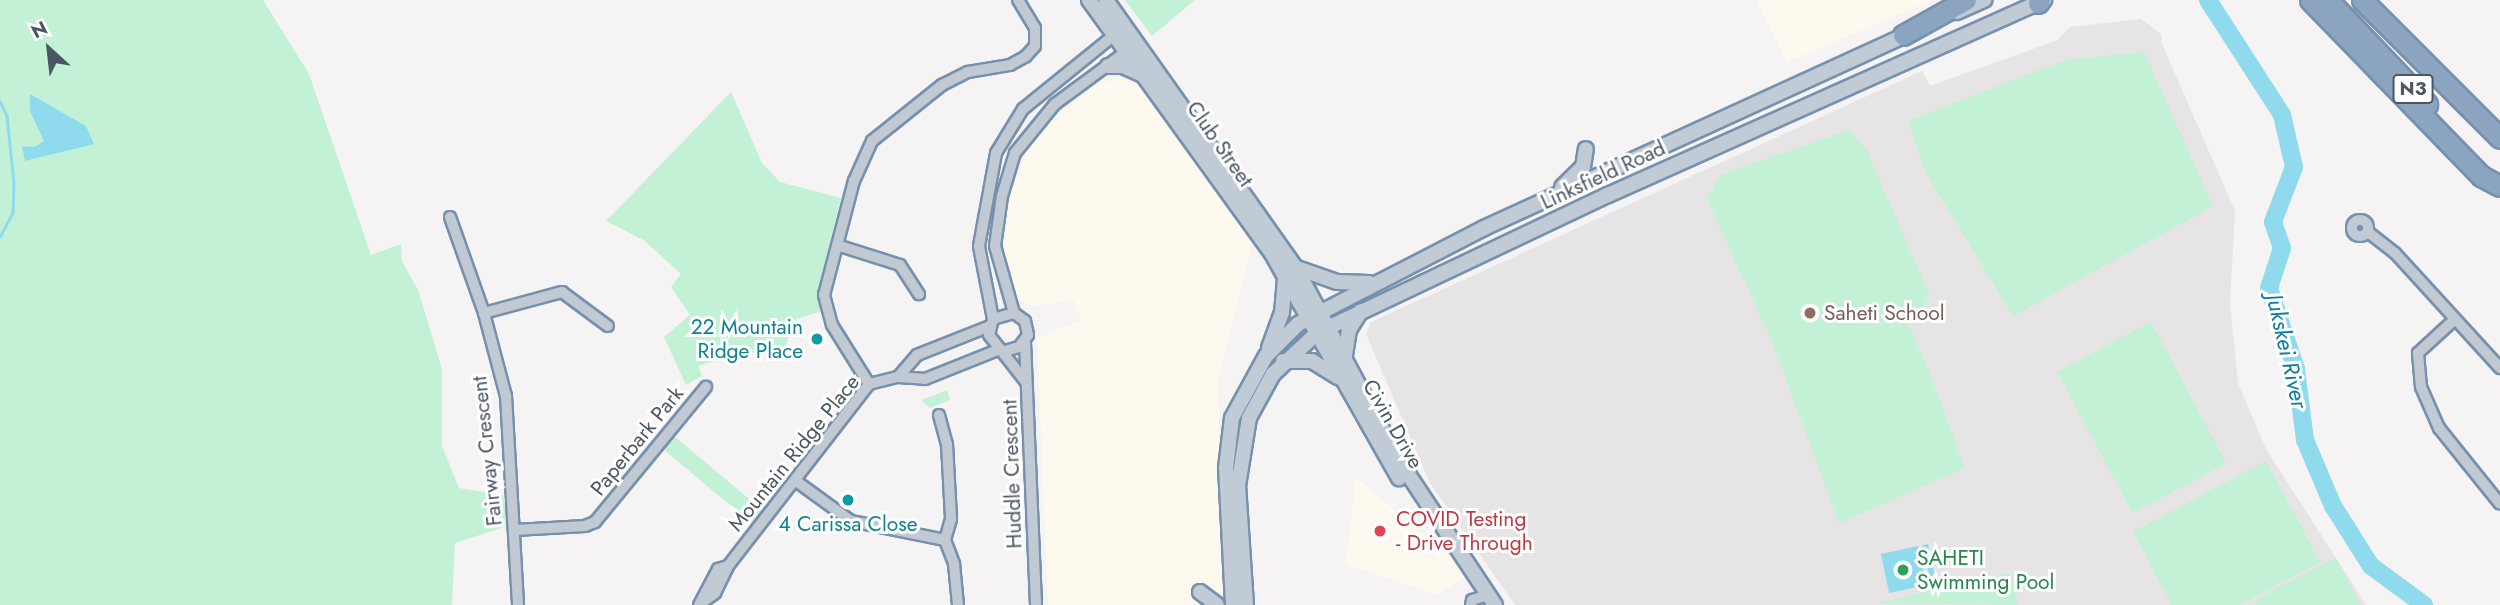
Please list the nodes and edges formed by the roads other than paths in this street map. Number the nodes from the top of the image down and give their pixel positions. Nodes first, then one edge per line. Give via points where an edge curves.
1 (1018, 0) edge
2 (1089, 0) edge
3 (1106, 0) edge
4 (1966, 0) edge
5 (1984, 0) edge
6 (2310, 0) edge
7 (2328, 0) edge
8 (2362, 0) edge
9 (2379, 0) edge
10 (2041, 1) edge
11 (1120, 31) junction
12 (1903, 35) junction
13 (1133, 46) junction
14 (1108, 66) junction
15 (1146, 77) junction
16 (2461, 99) junction
17 (2500, 138) edge
18 (1586, 149) dead end
19 (2500, 176) edge
20 (2500, 186) edge
21 (1551, 197) junction
22 (450, 217) dead end
23 (2368, 232) dead end
24 (840, 246) junction
25 (1290, 271) junction
26 (1370, 283) junction
27 (919, 294) dead end
28 (1362, 310) junction
29 (484, 313) junction
30 (1014, 313) junction
31 (1315, 313) junction
32 (2454, 320) junction
33 (991, 323) junction
34 (608, 326) dead end
35 (1324, 330) junction
36 (959, 338) junction
37 (1025, 342) junction
38 (1003, 350) junction
39 (1345, 355) junction
40 (1266, 356) junction
41 (968, 360) junction
42 (1283, 361) junction
43 (2500, 368) edge
44 (898, 377) junction
45 (1345, 383) junction
46 (869, 384) junction
47 (1027, 384) junction
48 (706, 387) dead end
49 (939, 415) dead end
50 (1233, 456) junction
51 (796, 481) junction
52 (2500, 504) edge
53 (515, 530) junction
54 (945, 540) junction
55 (1452, 543) junction
56 (1200, 592) dead end
57 (1491, 600) edge
58 (699, 604) edge
59 (518, 605) edge
60 (958, 605) edge
61 (1039, 605) edge
62 (1217, 605) edge
63 (1233, 605) edge
64 (1246, 605) edge
65 (1471, 605) edge

1 - 24 street via 1035,28 1035,46 1010,65 968,72 942,85 872,141 854,181
2 - 11 main road, Club Street
3 - 11 main road, Club Street
4 - 12 highway
5 - 12 main road, Linksfield Road
6 - 20 highway via 2482,176
7 - 19 highway, N3
8 - 16 highway, N3
9 - 16 highway via 2448,73
10 - 28 main road, Linksfield Road
11 - 13 main road, Club Street
11 - 33 street via 1023,109 996,153 979,246
12 - 21 main road, Linksfield Road
13 - 14 street
13 - 15 main road, Club Street
13 - 25 main road, Club Street
14 - 15 main road via 1123,66
14 - 30 street via 1055,104 1015,153 1002,196 995,246
15 - 25 main road, Club Street
16 - 17 highway, N3
18 - 21 main road via 1583,167
21 - 26 main road, Linksfield Road
22 - 29 street, Fairway Crescent
23 - 32 street via 2395,253
24 - 27 street via 900,265
24 - 46 street via 827,278 825,309
25 - 26 main road via 1337,282
25 - 31 main road, Club Street
25 - 40 main road via 1282,313
26 - 31 main road, Linksfield Road
28 - 35 main road, Linksfield Road
28 - 39 main road via 1349,330
29 - 34 street via 562,292
29 - 53 street, Fairway Crescent via 506,396
30 - 33 street
30 - 37 street via 1028,328
31 - 35 main road, Civin Drive
31 - 40 main road, Linksfield Road
32 - 43 street
32 - 52 street via 2418,353 2421,387 2438,428
33 - 36 street
33 - 38 street via 993,344
35 - 39 main road, Civin Drive
35 - 42 main road, Linksfield Road
35 - 45 main road, Civin Drive
36 - 41 street
36 - 44 street via 917,355
37 - 38 street
37 - 47 street, Huddle Crescent
38 - 41 street, Mountain Ridge Place
38 - 47 street
39 - 55 main road, Civin Drive via 1398,459
40 - 50 main road, Linksfield Road via 1238,401
41 - 44 street, Mountain Ridge Place via 925,379
42 - 45 main road via 1312,361
42 - 50 main road, Linksfield Road via 1256,401
44 - 46 street, Mountain Ridge Place
45 - 55 main road, Civin Drive via 1396,475 1443,538
46 - 51 street, Mountain Ridge Place
47 - 61 street, Huddle Crescent
48 - 53 street, Paperbark Park via 595,522
49 - 54 street via 947,444 951,519
50 - 63 main road
50 - 64 main road
51 - 54 street via 851,522
51 - 58 street, Mountain Ridge Place via 728,566 718,569
53 - 59 street, Fairway Crescent
54 - 60 street via 954,564
55 - 57 main road, Civin Drive
56 - 62 main road
57 - 65 street via 1472,600

